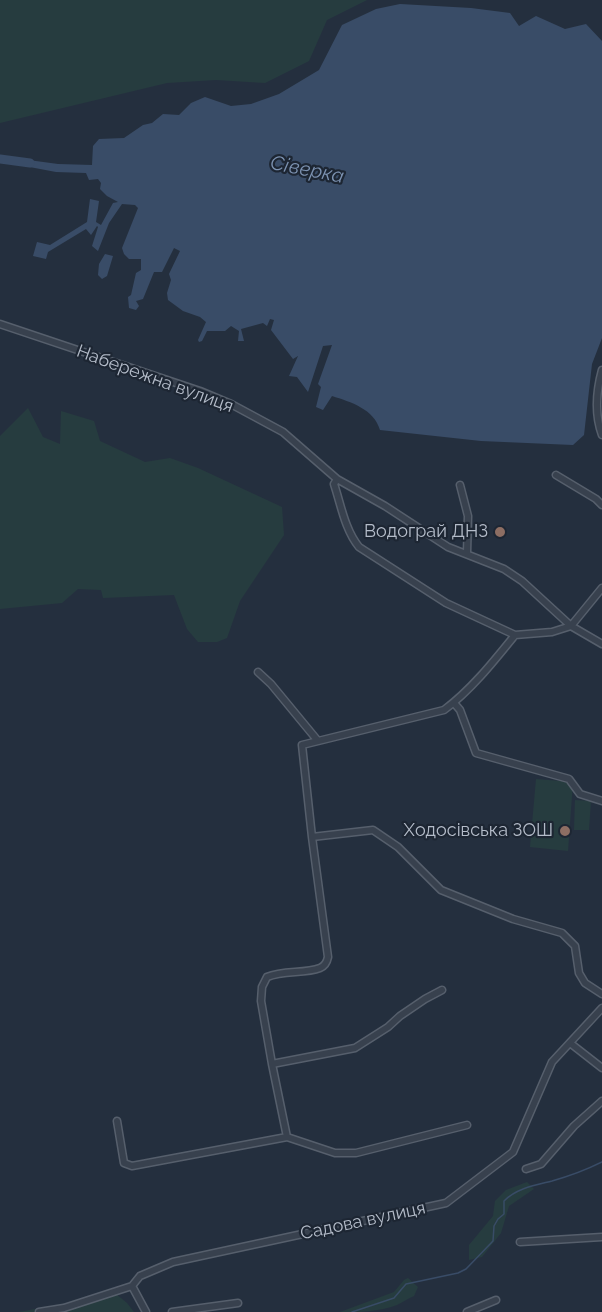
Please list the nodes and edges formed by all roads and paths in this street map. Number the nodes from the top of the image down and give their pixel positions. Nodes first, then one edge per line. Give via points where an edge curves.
1 (0, 324) edge
2 (602, 370) edge
3 (602, 435) edge
4 (556, 475) dead end
5 (337, 479) junction
6 (460, 485) dead end
7 (602, 505) edge
8 (467, 553) junction
9 (602, 588) edge
10 (571, 626) junction
11 (515, 635) junction
12 (602, 644) edge
13 (258, 672) dead end
14 (454, 703) junction
15 (318, 741) junction
16 (602, 801) edge
17 (312, 837) junction
18 (442, 990) dead end
19 (602, 994) edge
20 (602, 1008) edge
21 (570, 1043) junction
22 (272, 1064) junction
23 (602, 1068) edge
24 (602, 1101) edge
25 (117, 1121) dead end
26 (467, 1125) dead end
27 (287, 1137) junction
28 (526, 1169) dead end
29 (602, 1237) edge
30 (520, 1242) dead end
31 (132, 1286) junction
32 (496, 1299) dead end
33 (238, 1303) dead end
34 (39, 1312) edge
35 (146, 1312) edge
36 (172, 1312) edge
37 (467, 1312) edge

1 - 5 street, Набережна вулиця via 224,401 288,435
2 - 3 street via 597,399 597,422
4 - 7 street
5 - 8 street, Набережна вулиця via 448,547
5 - 11 street via 334,484 359,547 446,603
6 - 8 street via 468,516
8 - 10 street, Набережна вулиця via 522,581
9 - 10 street
10 - 11 street
10 - 12 street, Набережна вулиця
11 - 14 street
13 - 15 street
14 - 15 street via 444,710
14 - 16 street via 476,753 568,778 580,794
15 - 17 street via 302,745
17 - 19 street via 373,830 398,848 441,890 513,920 562,933 575,946 579,974
17 - 22 street via 328,957 320,968 267,977 261,1001
18 - 22 street via 355,1048
20 - 21 street, Садова вулиця
21 - 23 street
21 - 31 street, Садова вулиця via 552,1062 513,1152 446,1203 172,1262 140,1276
22 - 27 street
24 - 28 street via 541,1164
25 - 27 street via 124,1163 129,1166
26 - 27 street via 341,1154
29 - 30 street
31 - 34 street, Садова вулиця
31 - 35 street
32 - 37 street
33 - 36 street

